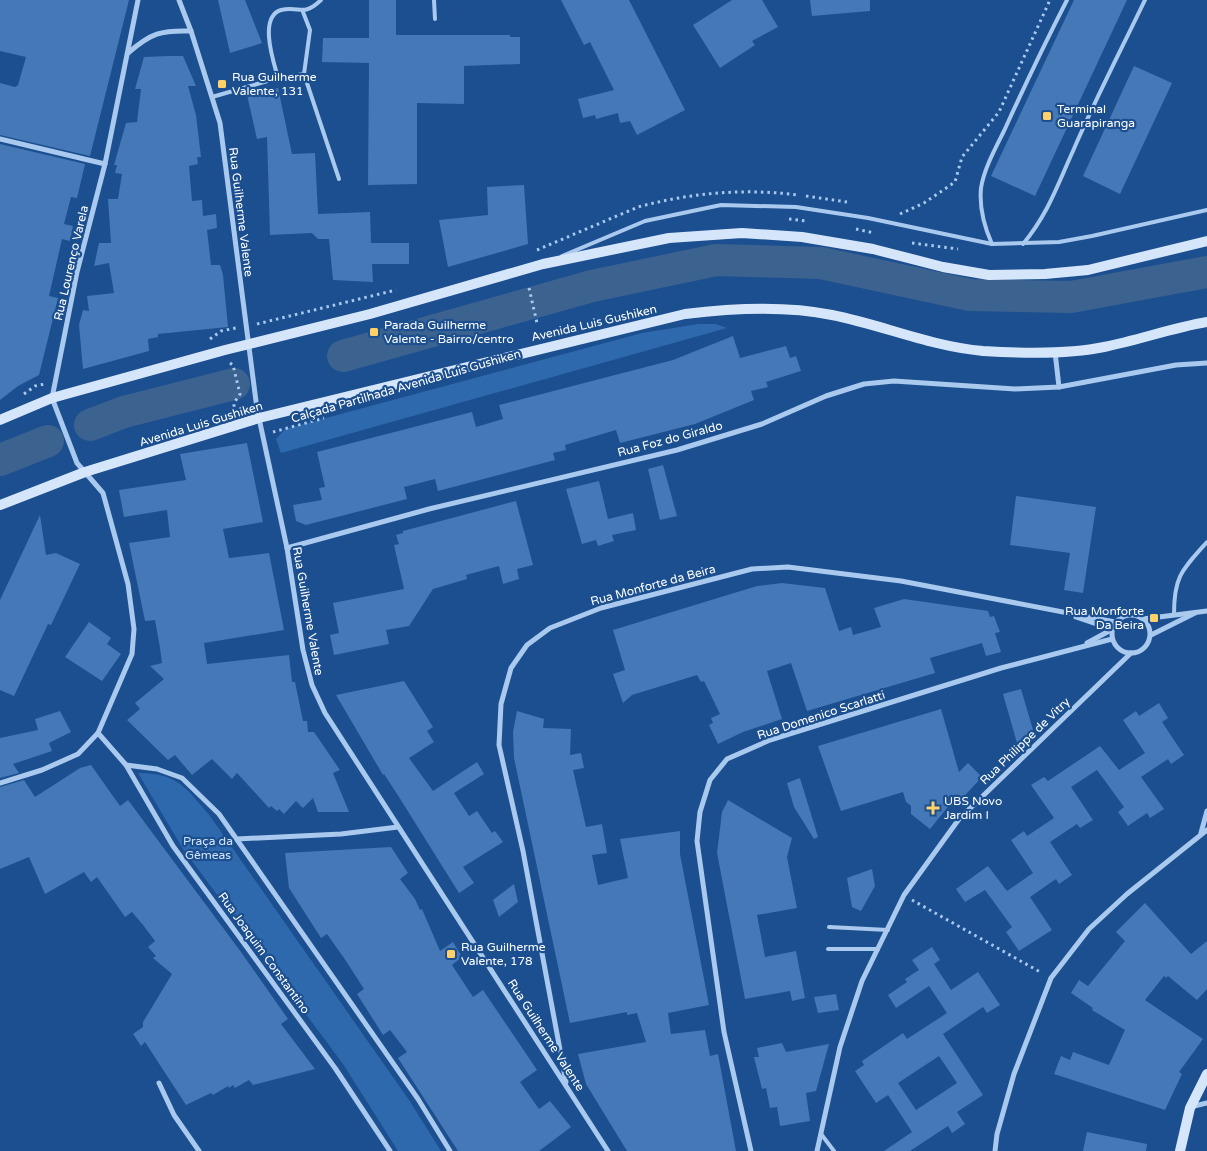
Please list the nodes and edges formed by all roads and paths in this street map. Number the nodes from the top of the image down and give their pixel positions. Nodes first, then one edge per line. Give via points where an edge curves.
1 (138, 0) edge
2 (179, 0) edge
3 (320, 0) edge
4 (434, 0) edge
5 (1050, 0) edge
6 (1067, 0) edge
7 (1145, 0) edge
8 (303, 12) junction
9 (436, 19) dead end
10 (191, 31) junction
11 (128, 53) junction
12 (304, 74) junction
13 (278, 78) junction
14 (212, 97) junction
15 (0, 139) edge
16 (105, 164) junction
17 (339, 179) dead end
18 (851, 203) dead end
19 (1207, 210) edge
20 (893, 212) dead end
21 (1207, 241) edge
22 (992, 244) junction
23 (1023, 244) junction
24 (533, 251) dead end
25 (544, 264) junction
26 (529, 288) dead end
27 (397, 290) dead end
28 (1207, 322) edge
29 (266, 323) dead end
30 (537, 323) dead end
31 (221, 331) dead end
32 (248, 344) junction
33 (225, 350) junction
34 (1055, 351) junction
35 (1207, 362) edge
36 (1059, 387) junction
37 (52, 398) junction
38 (327, 417) dead end
39 (259, 418) junction
40 (0, 420) edge
41 (239, 425) junction
42 (280, 430) dead end
43 (85, 472) junction
44 (0, 505) edge
45 (1207, 542) edge
46 (287, 548) junction
47 (1200, 610) junction
48 (1207, 610) edge
49 (1061, 612) junction
50 (1174, 614) junction
51 (1144, 619) junction
52 (1115, 622) junction
53 (1111, 630) junction
54 (1151, 635) junction
55 (1112, 639) junction
56 (1080, 647) junction
57 (1131, 653) junction
58 (98, 733) junction
59 (126, 765) junction
60 (0, 783) edge
61 (1207, 811) edge
62 (398, 827) junction
63 (1207, 830) edge
64 (1201, 833) junction
65 (236, 839) junction
66 (904, 895) junction
67 (829, 927) dead end
68 (888, 930) junction
69 (828, 949) dead end
70 (878, 949) junction
71 (1051, 978) junction
72 (1207, 1074) edge
73 (159, 1084) dead end
74 (567, 1085) junction
75 (1207, 1103) edge
76 (1190, 1108) junction
77 (821, 1134) junction
78 (199, 1151) edge
79 (390, 1151) edge
80 (450, 1151) edge
81 (608, 1151) edge
82 (751, 1151) edge
83 (817, 1151) edge
84 (834, 1151) edge
85 (995, 1151) edge
86 (1180, 1151) edge

1 - 11 street, Rua Lourenço Varela
2 - 10 street, Rua Guilherme Valente
3 - 8 lane
4 - 9 lane
5 - 20 path via 999,112 962,157 955,182 924,203 901,214
6 - 22 lane via 1025,84 981,186 984,226
7 - 23 lane via 1049,208
8 - 12 lane via 310,30
8 - 13 lane via 280,10 273,16 270,47
10 - 11 street via 167,30 153,34
10 - 14 street, Rua Guilherme Valente
11 - 16 street, Rua Lourenço Varela
12 - 13 lane
12 - 17 lane
13 - 14 lane
14 - 32 street, Rua Guilherme Valente via 220,123
15 - 16 street
16 - 37 street, Rua Lourenço Varela via 77,272
18 - 24 path via 745,191 694,195 638,207
19 - 23 lane via 1092,236
21 - 25 main road via 1088,270 1045,274 989,275 873,249 802,237 742,233 668,238
22 - 23 lane
22 - 25 lane via 814,210 721,205 645,221
25 - 32 main road via 370,314
26 - 30 path
27 - 29 path
28 - 34 main road, Avenida Luis Gushiken via 1102,348
31 - 33 path
32 - 33 main road
32 - 39 street, Rua Guilherme Valente
33 - 37 main road
33 - 41 path via 233,365 240,394 234,403
34 - 36 street
34 - 39 main road, Avenida Luis Gushiken via 983,350 924,342 832,315 797,310 723,309 685,314 574,339
35 - 36 street, Rua Foz do Giraldo
36 - 46 street, Rua Foz do Giraldo via 1015,389 894,381 864,384 826,396 762,424 677,450 429,509
37 - 40 main road
37 - 43 street via 77,463
38 - 42 path, Calçada Partilhada Avenida Luis Gushiken
39 - 41 main road, Avenida Luis Gushiken
39 - 46 street, Rua Guilherme Valente
41 - 43 main road, Avenida Luis Gushiken
43 - 44 main road, Avenida Luis Gushiken
43 - 58 street via 103,493 128,584 134,629 132,654
45 - 50 lane via 1184,567 1177,581
46 - 62 street, Rua Guilherme Valente via 312,686 324,713
47 - 48 street
47 - 50 street
47 - 54 street
49 - 52 street, Rua Monforte da Beira
49 - 53 street, Rua Monforte da Beira
49 - 74 street, Rua Monforte da Beira via 901,581 788,566 752,569 601,608 550,628 527,645 508,677 501,704 498,745 523,851
50 - 51 street
51 - 52 street via 1134,614 1124,615
51 - 54 street
52 - 53 street
53 - 55 street
53 - 56 street, Rua Domenico Scarlatti
54 - 57 street via 1140,651
55 - 56 street, Rua Domenico Scarlatti
55 - 57 street via 1122,652
56 - 82 street, Rua Domenico Scarlatti via 1001,668 770,740 727,760 710,780 700,812 697,841 724,1032
57 - 66 street, Rua Philippe de Vitry via 959,819
58 - 59 street, Rua Joaquim Constantino
58 - 60 street via 78,754
59 - 65 street via 157,769 182,778 219,814
59 - 79 street, Rua Joaquim Constantino via 173,846 335,1068
61 - 64 street
62 - 65 street via 340,834
62 - 74 street, Rua Guilherme Valente
63 - 64 street
64 - 71 street via 1089,929
65 - 80 street via 418,1099
66 - 68 street, Rua Philippe de Vitry
66 - 71 path
67 - 68 lane
68 - 70 street, Rua Philippe de Vitry
69 - 70 lane
70 - 77 street, Rua Philippe de Vitry via 862,981 840,1047
71 - 85 street via 1014,1074
72 - 76 main road
73 - 78 street
74 - 81 street, Rua Guilherme Valente
75 - 76 street
76 - 86 main road
77 - 83 street, Rua Philippe de Vitry
77 - 84 lane

